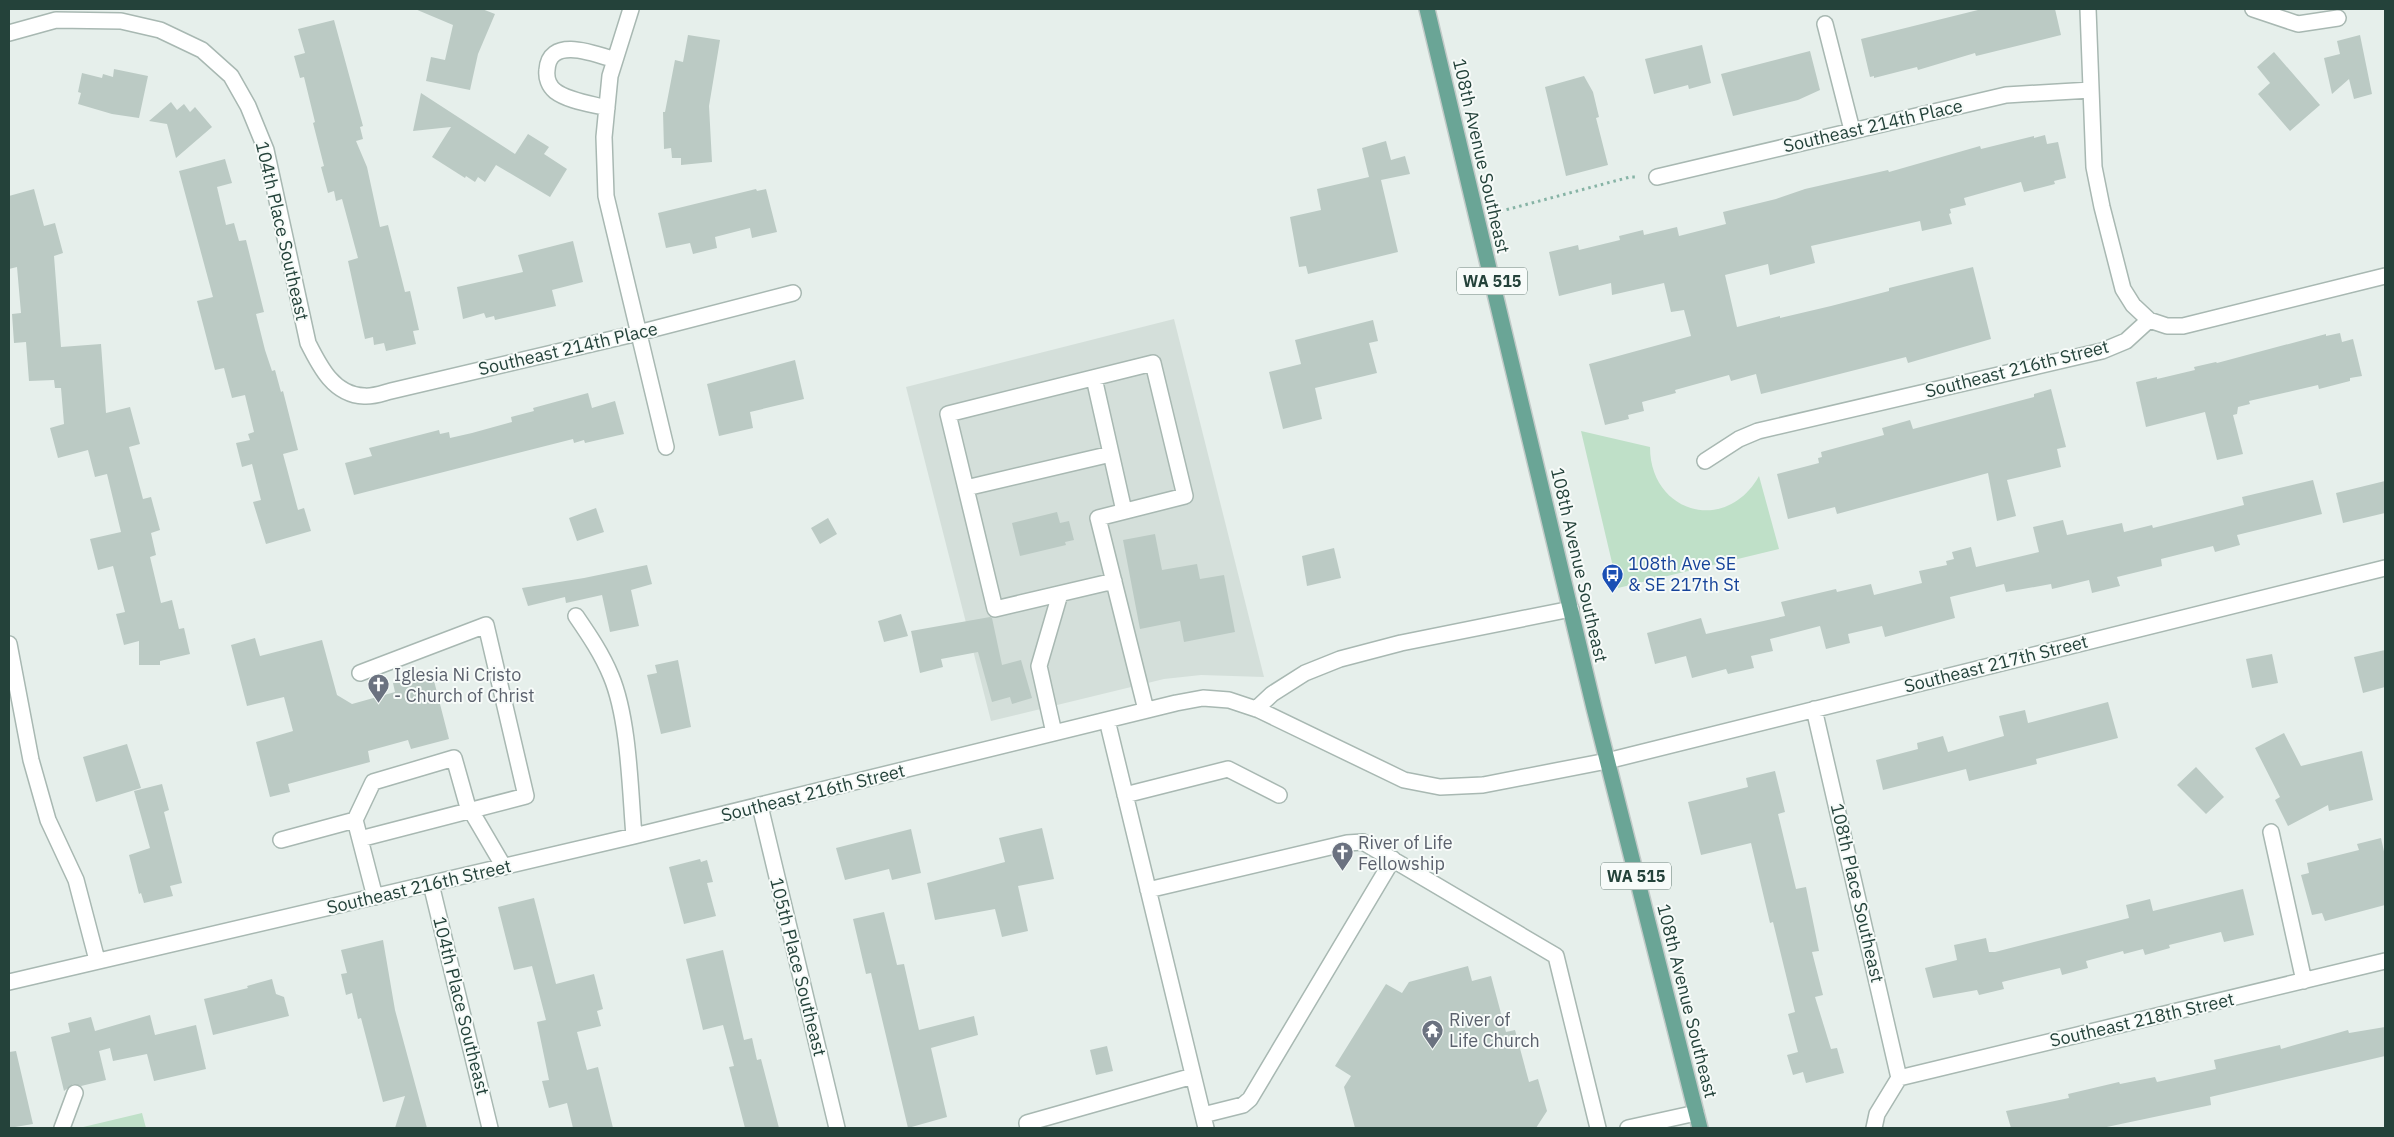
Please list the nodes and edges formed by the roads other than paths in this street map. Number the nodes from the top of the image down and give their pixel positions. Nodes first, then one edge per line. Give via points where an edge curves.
1 (631, 9) edge
2 (1427, 9) edge
3 (2088, 9) edge
4 (2253, 9) edge
5 (54, 14) edge
6 (2338, 18) dead end
7 (1825, 24) dead end
8 (9, 33) edge
9 (615, 60) junction
10 (2091, 90) junction
11 (607, 108) junction
12 (1852, 130) junction
13 (1658, 176) road end
14 (2385, 276) edge
15 (793, 293) dead end
16 (2149, 320) junction
17 (638, 333) junction
18 (1094, 378) junction
19 (342, 390) joint
20 (666, 447) dead end
21 (1111, 454) junction
22 (1704, 461) dead end
23 (966, 488) junction
24 (1124, 512) junction
25 (2385, 568) edge
26 (1114, 581) junction
27 (1060, 594) junction
28 (1570, 609) junction
29 (576, 616) dead end
30 (9, 644) edge
31 (360, 673) dead end
32 (1256, 709) junction
33 (1814, 709) junction
34 (1146, 710) junction
35 (1106, 720) junction
36 (1054, 733) junction
37 (1607, 761) junction
38 (1125, 795) junction
39 (1279, 795) dead end
40 (760, 806) junction
41 (471, 810) junction
42 (355, 820) junction
43 (2270, 832) dead end
44 (634, 836) junction
45 (360, 839) junction
46 (281, 840) dead end
47 (1393, 859) junction
48 (504, 867) junction
49 (431, 884) junction
50 (1148, 890) junction
51 (375, 897) junction
52 (97, 960) junction
53 (2385, 961) edge
54 (2304, 981) junction
55 (9, 982) edge
56 (1193, 1076) junction
57 (1899, 1078) junction
58 (76, 1093) dead end
59 (1696, 1113) junction
60 (1204, 1122) edge
61 (62, 1128) edge
62 (490, 1128) edge
63 (837, 1128) edge
64 (1028, 1128) edge
65 (1598, 1128) edge
66 (1628, 1128) edge
67 (1700, 1128) edge
68 (1874, 1128) edge

1 - 9 street
2 - 28 main road, 108th Avenue Southeast / WA 515
3 - 10 street
4 - 6 street via 2298,24
5 - 8 street, 104th Place Southeast
5 - 19 street, 104th Place Southeast via 122,21 160,30 202,50 231,76 248,106 266,150 308,343 322,371
7 - 12 street
9 - 11 street
9 - 11 street via 566,49 557,52 547,67 550,85 557,92
10 - 12 street, Southeast 214th Place via 2006,95
10 - 16 street via 2094,167 2102,207 2123,289 2133,305
11 - 17 street via 604,137 606,196
12 - 13 street, Southeast 214th Place
14 - 16 street via 2183,326 2167,326
15 - 17 street, Southeast 214th Place
16 - 22 street, Southeast 216th Street via 2126,341 2102,351 1758,432 1738,439
17 - 19 street, Southeast 214th Place via 365,396
17 - 20 street
18 - 21 street
18 - 23 street via 948,414
18 - 24 street via 1153,363 1185,496
21 - 23 street
21 - 24 street
23 - 27 street via 994,609
24 - 26 street via 1098,518
25 - 33 street, Southeast 217th Street
26 - 27 street
26 - 34 street
27 - 36 street via 1039,666
28 - 32 street via 1401,643 1340,659 1305,673 1272,694
28 - 37 main road, 108th Avenue Southeast / WA 515
29 - 44 street via 612,676 626,743
30 - 52 street via 31,760 48,820 76,880
31 - 41 street via 486,625 526,796
32 - 34 street, Southeast 216th Street via 1230,700 1203,698
32 - 37 street, Southeast 216th Street via 1404,780 1440,787 1483,785
33 - 37 street, Southeast 217th Street
33 - 57 street, 108th Place Southeast
34 - 35 street, Southeast 216th Street
35 - 36 street, Southeast 216th Street
35 - 38 street
36 - 40 street, Southeast 216th Street
37 - 59 main road, 108th Avenue Southeast / WA 515
38 - 39 street via 1228,769
38 - 50 street
40 - 44 street, Southeast 216th Street
40 - 63 street, 105th Place Southeast
41 - 42 street via 454,758 374,782
41 - 45 street
41 - 48 street
42 - 45 street
42 - 46 street
43 - 54 street
44 - 48 street, Southeast 216th Street
45 - 51 street
47 - 50 street via 1363,842 1347,843
47 - 60 street via 1250,1099
47 - 65 street via 1556,956
48 - 49 street, Southeast 216th Street
49 - 51 street, Southeast 216th Street
49 - 62 street, 104th Place Southeast
50 - 56 street
51 - 52 street, Southeast 216th Street
52 - 55 street, Southeast 216th Street
53 - 54 street, Southeast 218th Street
54 - 57 street, Southeast 218th Street
56 - 60 street
56 - 64 street via 1026,1123
57 - 68 street via 1877,1114
58 - 61 street
59 - 66 street
59 - 67 main road, 108th Avenue Southeast / WA 515

